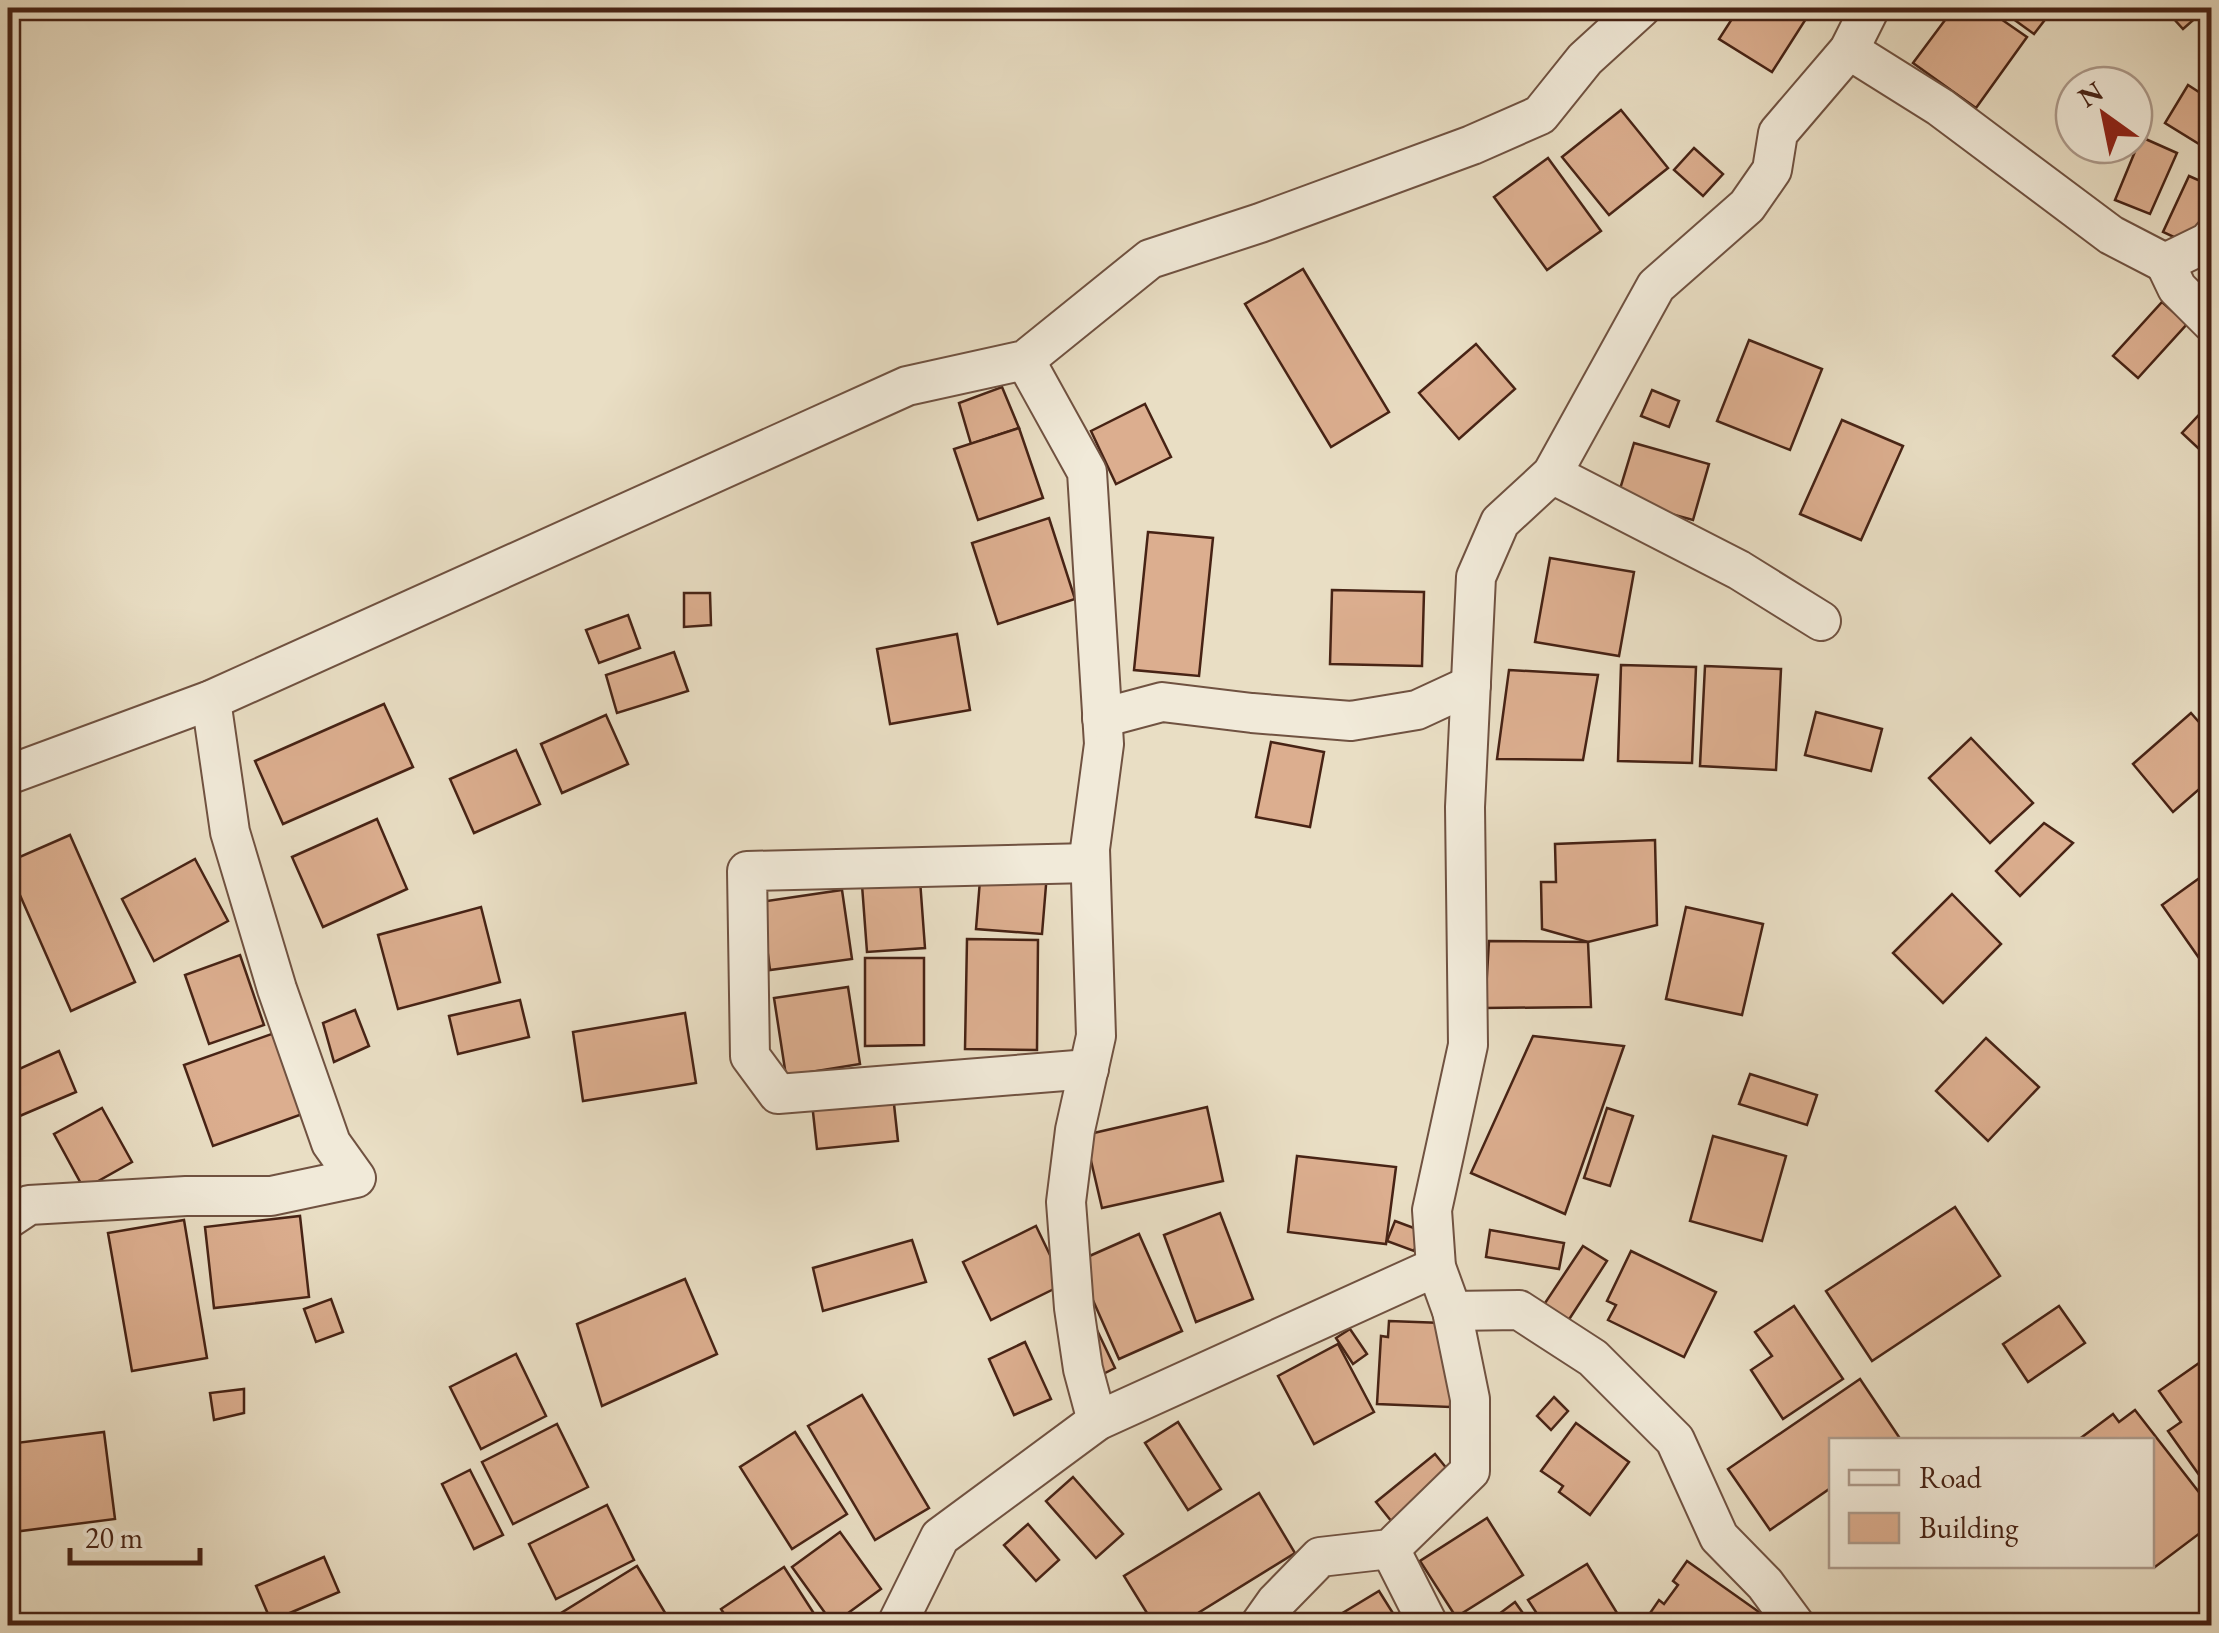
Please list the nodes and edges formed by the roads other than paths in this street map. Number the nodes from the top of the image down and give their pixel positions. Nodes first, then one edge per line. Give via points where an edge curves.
1 (1641, 8) edge
2 (1870, 8) edge
3 (1849, 50) junction
4 (2212, 237) edge
5 (2164, 262) junction
6 (2212, 323) edge
7 (1025, 360) junction
8 (1552, 474) junction
9 (1821, 621) dead end
10 (1471, 686) junction
11 (212, 700) junction
12 (1102, 718) junction
13 (8, 775) edge
14 (1090, 863) junction
15 (1089, 1069) junction
16 (8, 1218) edge
17 (1436, 1267) junction
18 (1452, 1311) junction
19 (1097, 1421) junction
20 (1390, 1549) junction
21 (896, 1626) edge
22 (1259, 1626) edge
23 (1429, 1626) edge
24 (1796, 1626) edge

1 - 7 street via 1585,58 1540,115 1260,224 1150,259
2 - 3 street
3 - 5 street via 1940,107 2111,235
3 - 8 street via 1778,133 1772,170 1747,206 1656,286
4 - 5 street
5 - 6 street via 2177,288
7 - 11 street via 907,386
7 - 12 street via 1086,472
8 - 9 street via 1739,570
8 - 10 street via 1500,522 1476,578
10 - 12 street via 1417,710 1351,720 1162,702
10 - 17 street via 1468,1045 1432,1210
11 - 13 street
11 - 16 street via 230,832 261,937 331,1143 356,1178 271,1196 29,1205
12 - 14 street
14 - 15 street via 1096,1036
14 - 15 street via 747,871 750,1056 778,1094
15 - 19 street via 1066,1202 1074,1308
17 - 18 street
17 - 19 street
18 - 20 street via 1470,1399 1470,1471
18 - 24 street via 1519,1310 1593,1358 1675,1440 1719,1537
19 - 21 street via 940,1537
20 - 22 street via 1320,1557
20 - 23 street

